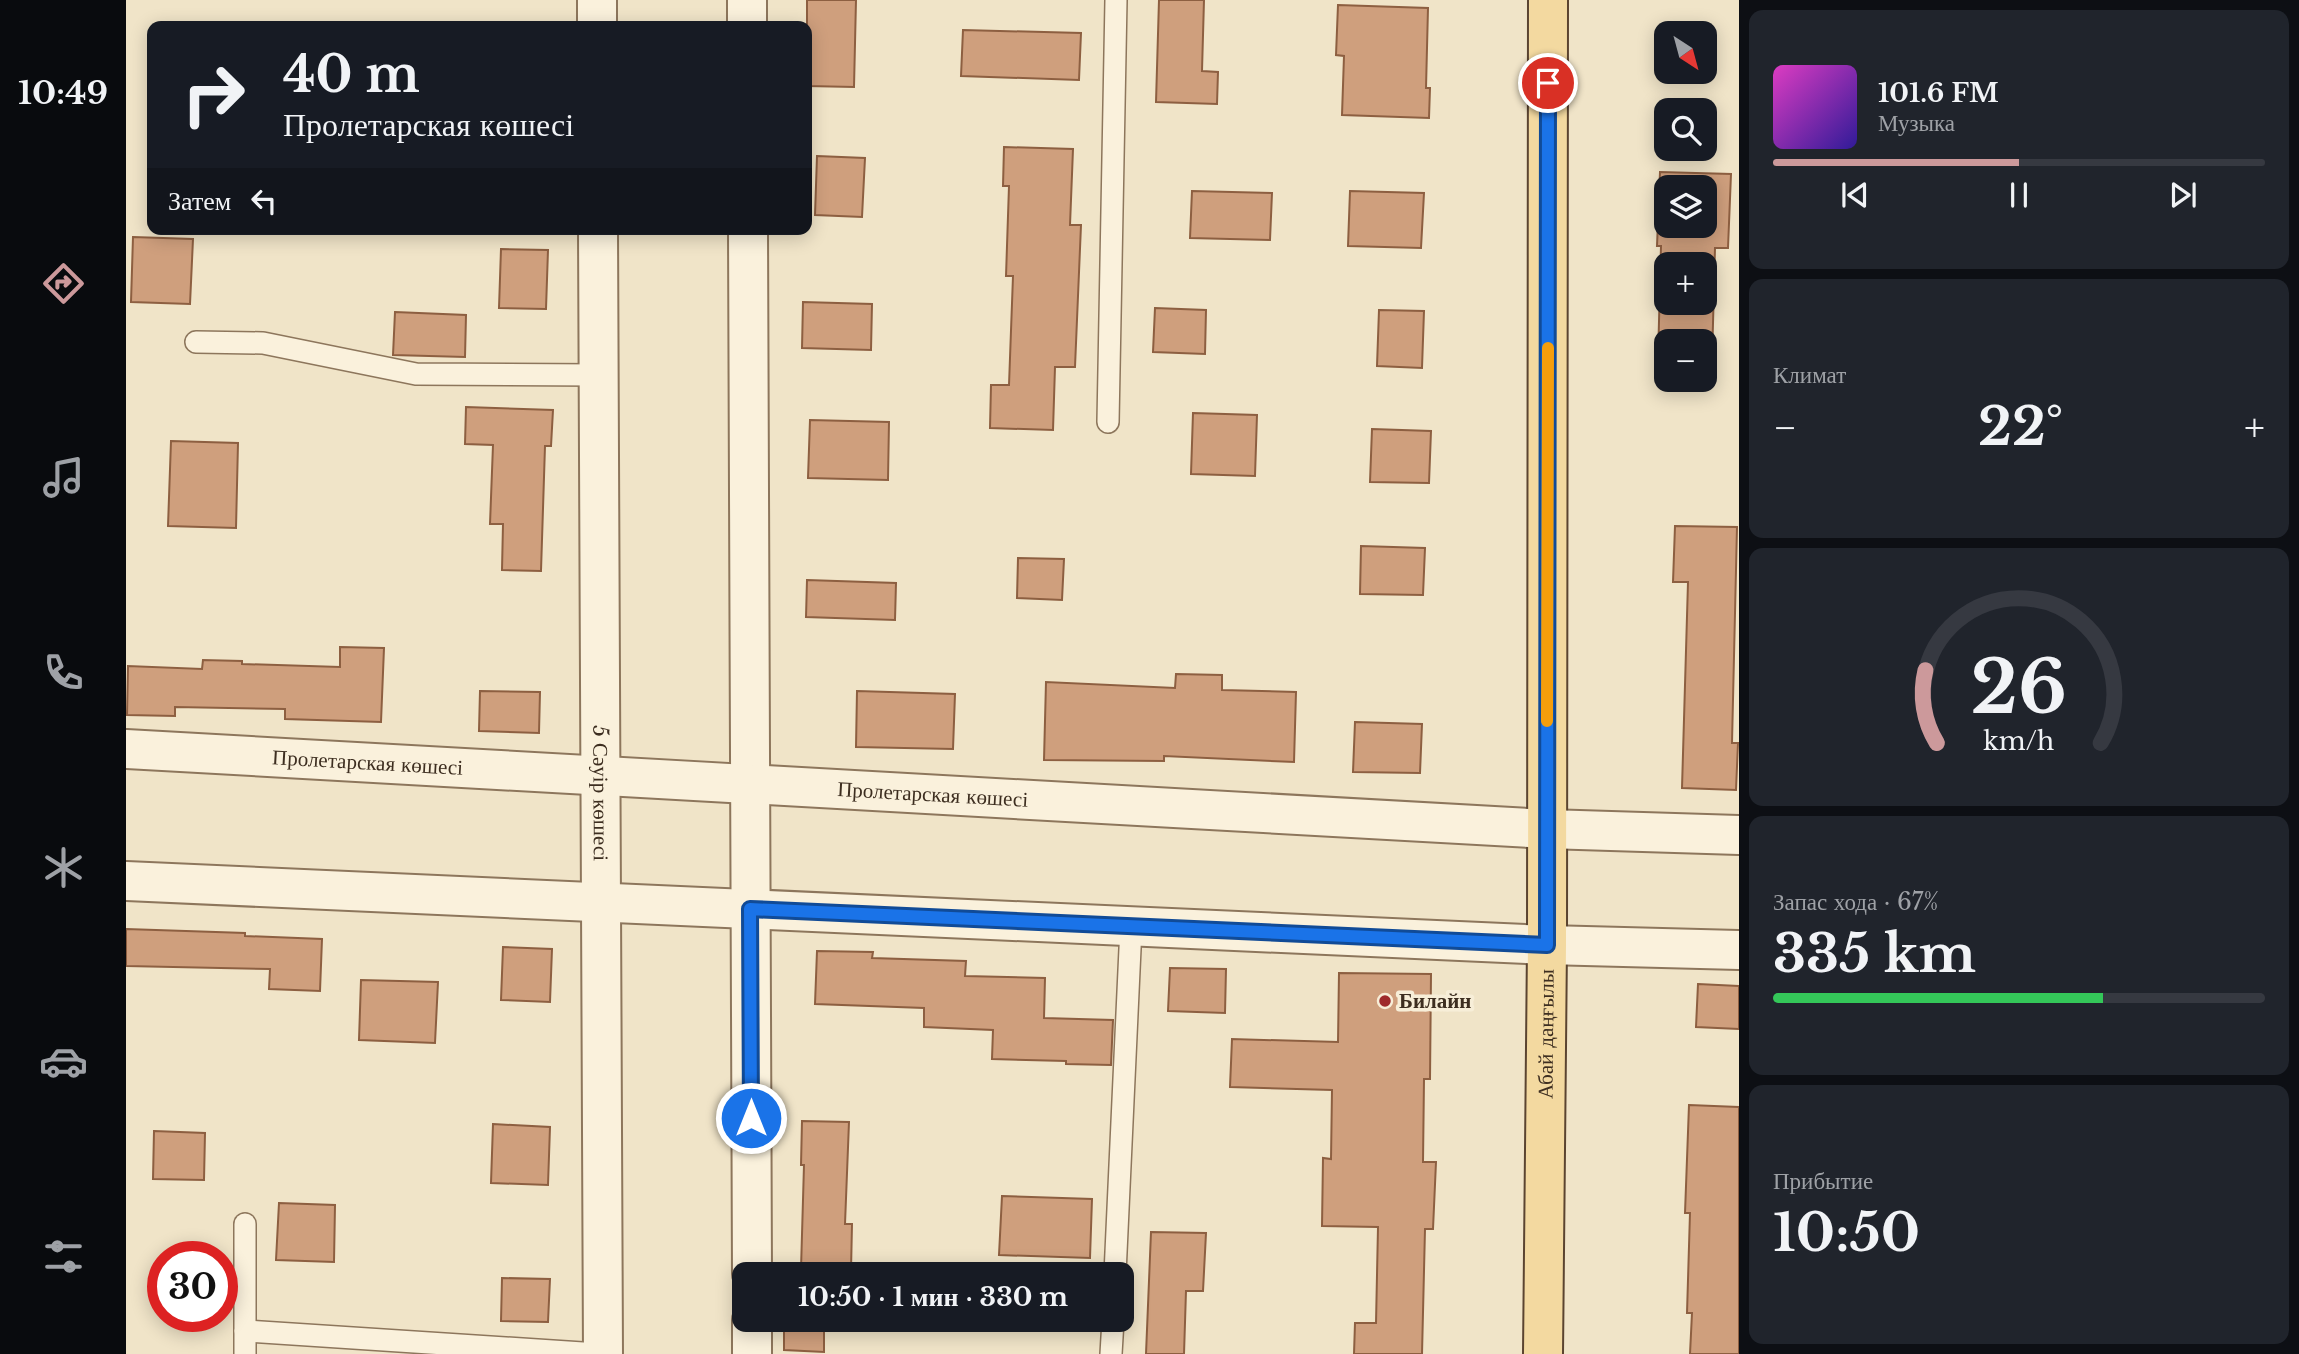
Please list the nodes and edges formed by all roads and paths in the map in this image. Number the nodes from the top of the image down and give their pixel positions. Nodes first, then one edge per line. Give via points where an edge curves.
1 (597, 0) edge
2 (747, 0) edge
3 (1116, 0) edge
4 (1548, 0) edge
5 (597, 21) edge
6 (747, 21) edge
7 (598, 235) edge
8 (748, 235) edge
9 (196, 342) dead end
10 (598, 375) junction
11 (1108, 422) dead end
12 (126, 749) edge
13 (600, 776) junction
14 (750, 784) junction
15 (1547, 829) junction
16 (1739, 835) edge
17 (126, 881) edge
18 (601, 903) junction
19 (750, 909) junction
20 (1131, 927) junction
21 (1547, 945) junction
22 (1739, 950) edge
23 (245, 1224) dead end
24 (752, 1262) edge
25 (1116, 1262) edge
26 (245, 1331) junction
27 (752, 1332) edge
28 (1112, 1332) edge
29 (244, 1354) edge
30 (598, 1354) edge
31 (603, 1354) edge
32 (752, 1354) edge
33 (1111, 1354) edge
34 (1543, 1354) edge

1 - 5 street
2 - 6 street
3 - 11 lane
4 - 15 main road, Абай даңғылы
7 - 10 street, 5 Сәуір көшесі
8 - 14 street
9 - 10 lane via 263,343 416,374
10 - 13 street, 5 Сәуір көшесі
12 - 13 street, Пролетарская көшесі
13 - 14 street, Пролетарская көшесі
13 - 18 street, 5 Сәуір көшесі
14 - 15 street, Пролетарская көшесі
14 - 19 street
15 - 16 street, Пролетарская көшесі
15 - 21 main road, Абай даңғылы
17 - 18 street
18 - 19 street
18 - 31 street, 5 Сәуір көшесі
19 - 20 street
19 - 24 street
20 - 21 street
20 - 25 lane
21 - 22 street
21 - 34 main road, Абай даңғылы
23 - 26 lane
26 - 29 lane
26 - 30 lane
27 - 32 street
28 - 33 lane

